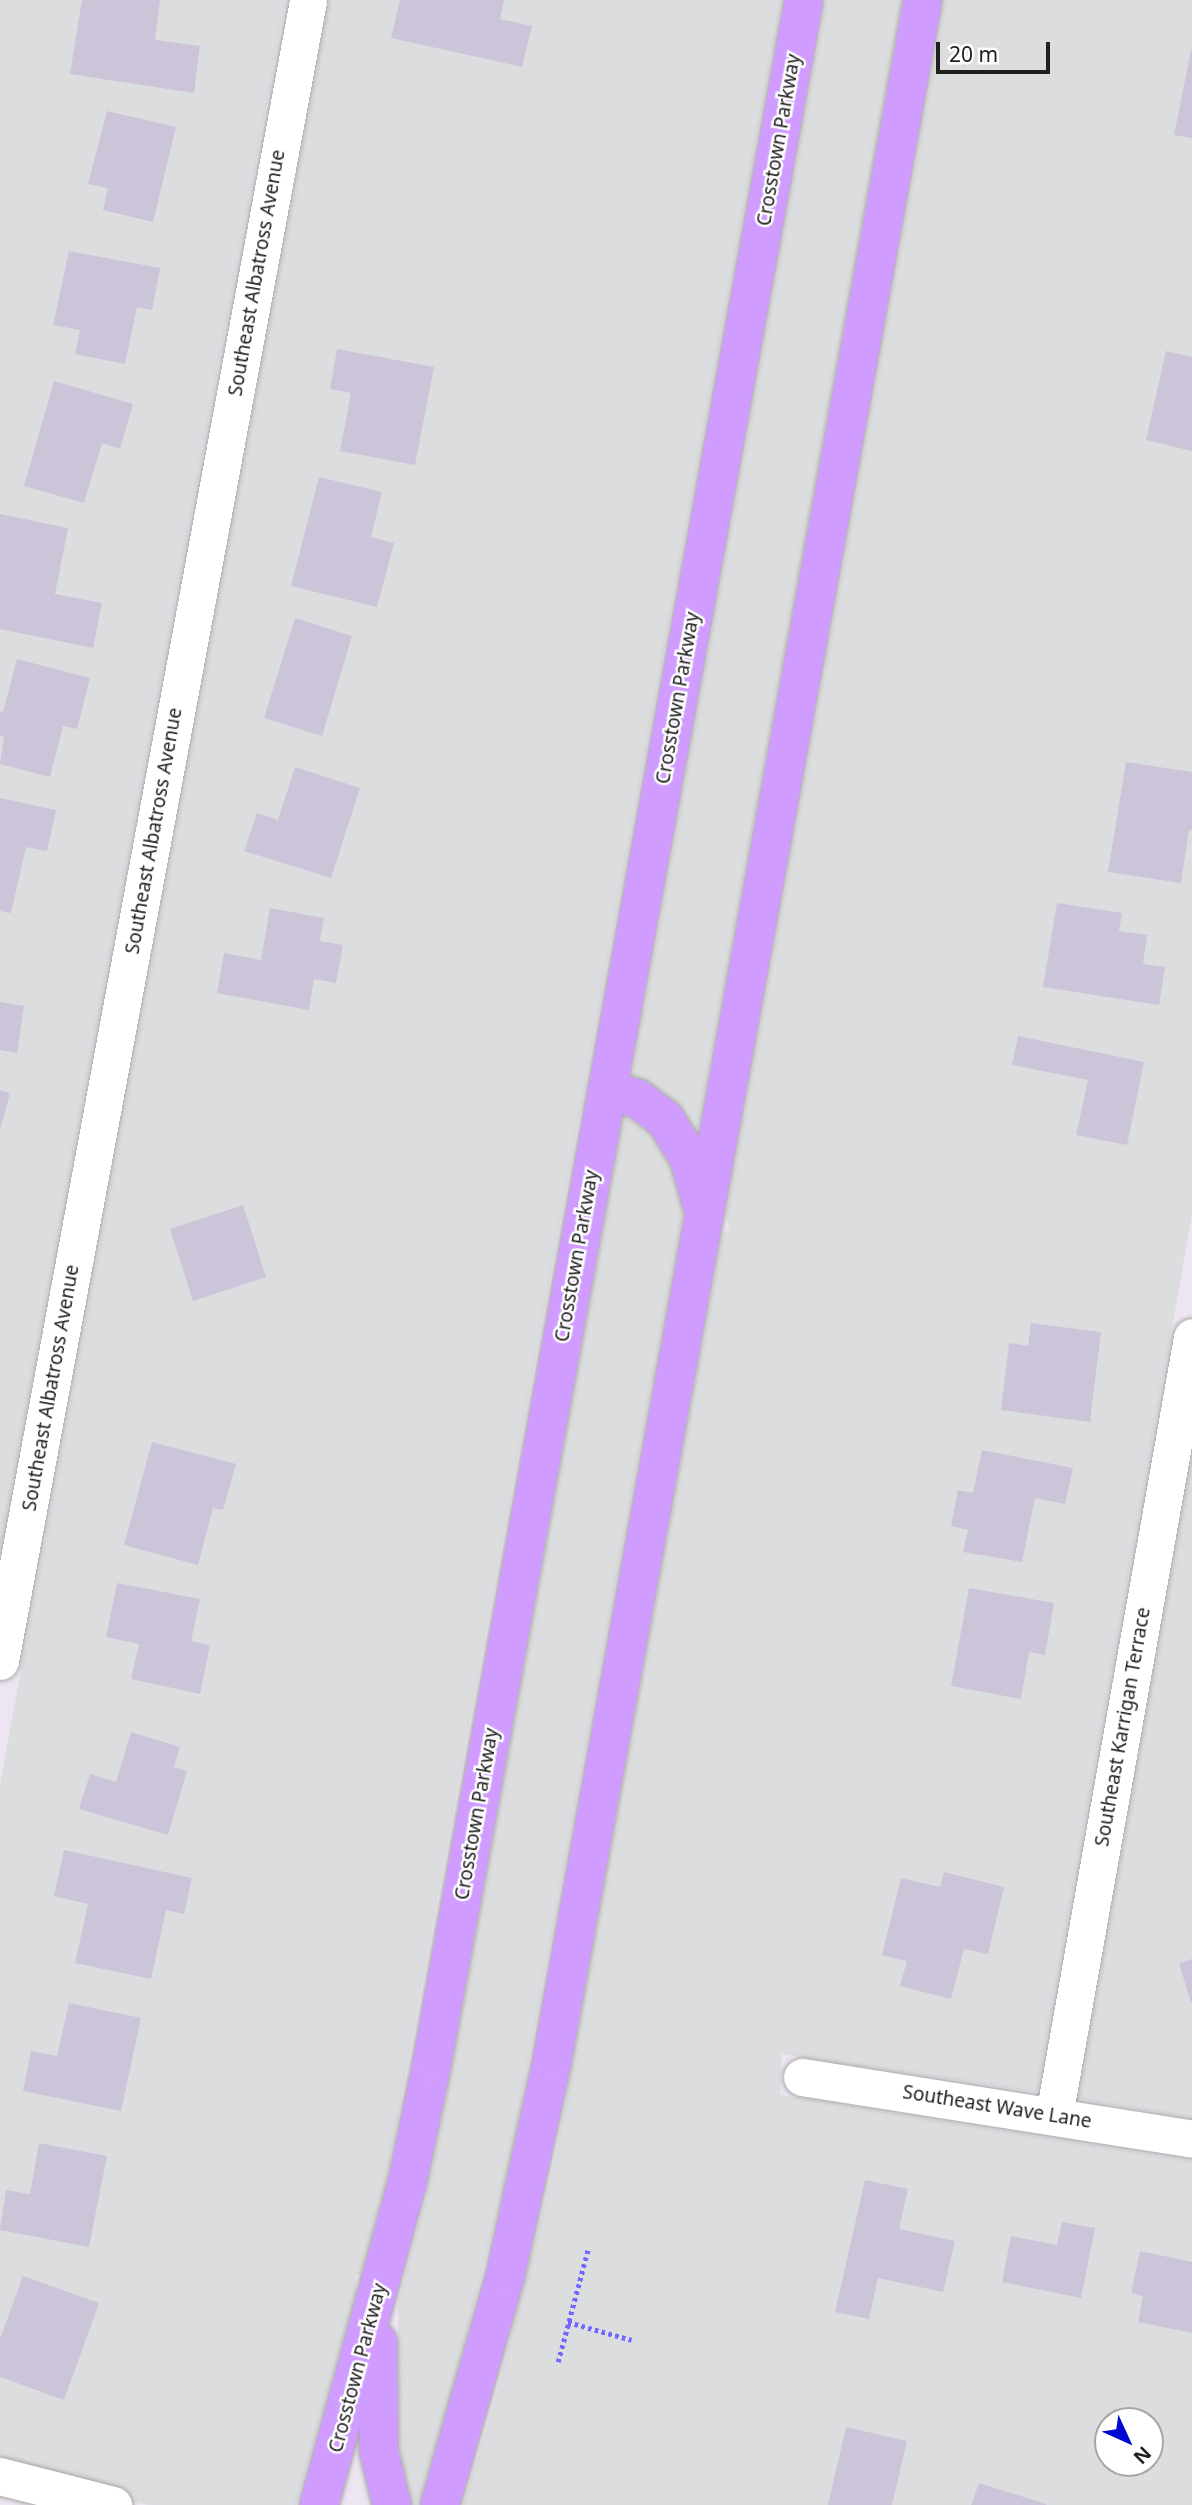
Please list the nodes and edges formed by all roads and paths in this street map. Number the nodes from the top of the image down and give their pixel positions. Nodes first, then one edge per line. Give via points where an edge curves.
1 (308, 0) edge
2 (804, 0) edge
3 (923, 0) edge
4 (607, 1090) junction
5 (705, 1214) junction
6 (1192, 1337) edge
7 (0, 1661) edge
8 (802, 2077) dead end
9 (1054, 2116) junction
10 (1192, 2139) edge
11 (588, 2249) dead end
12 (377, 2298) junction
13 (568, 2322) junction
14 (632, 2340) dead end
15 (558, 2362) dead end
16 (0, 2476) edge
17 (113, 2505) edge
18 (319, 2505) edge
19 (393, 2505) edge
20 (440, 2505) edge

1 - 7 street, Southeast Albatross Avenue
2 - 4 main road, Crosstown Parkway
3 - 5 main road
4 - 5 main road via 638,1100 665,1119 689,1158
4 - 12 main road, Crosstown Parkway via 432,2063
5 - 20 main road via 533,2159 473,2397
6 - 9 street, Southeast Karrigan Terrace
8 - 9 street, Southeast Wave Lane
9 - 10 street, Southeast Wave Lane
11 - 13 path
12 - 18 main road, Crosstown Parkway
12 - 19 main road via 379,2452
13 - 14 path
13 - 15 path
16 - 17 street

